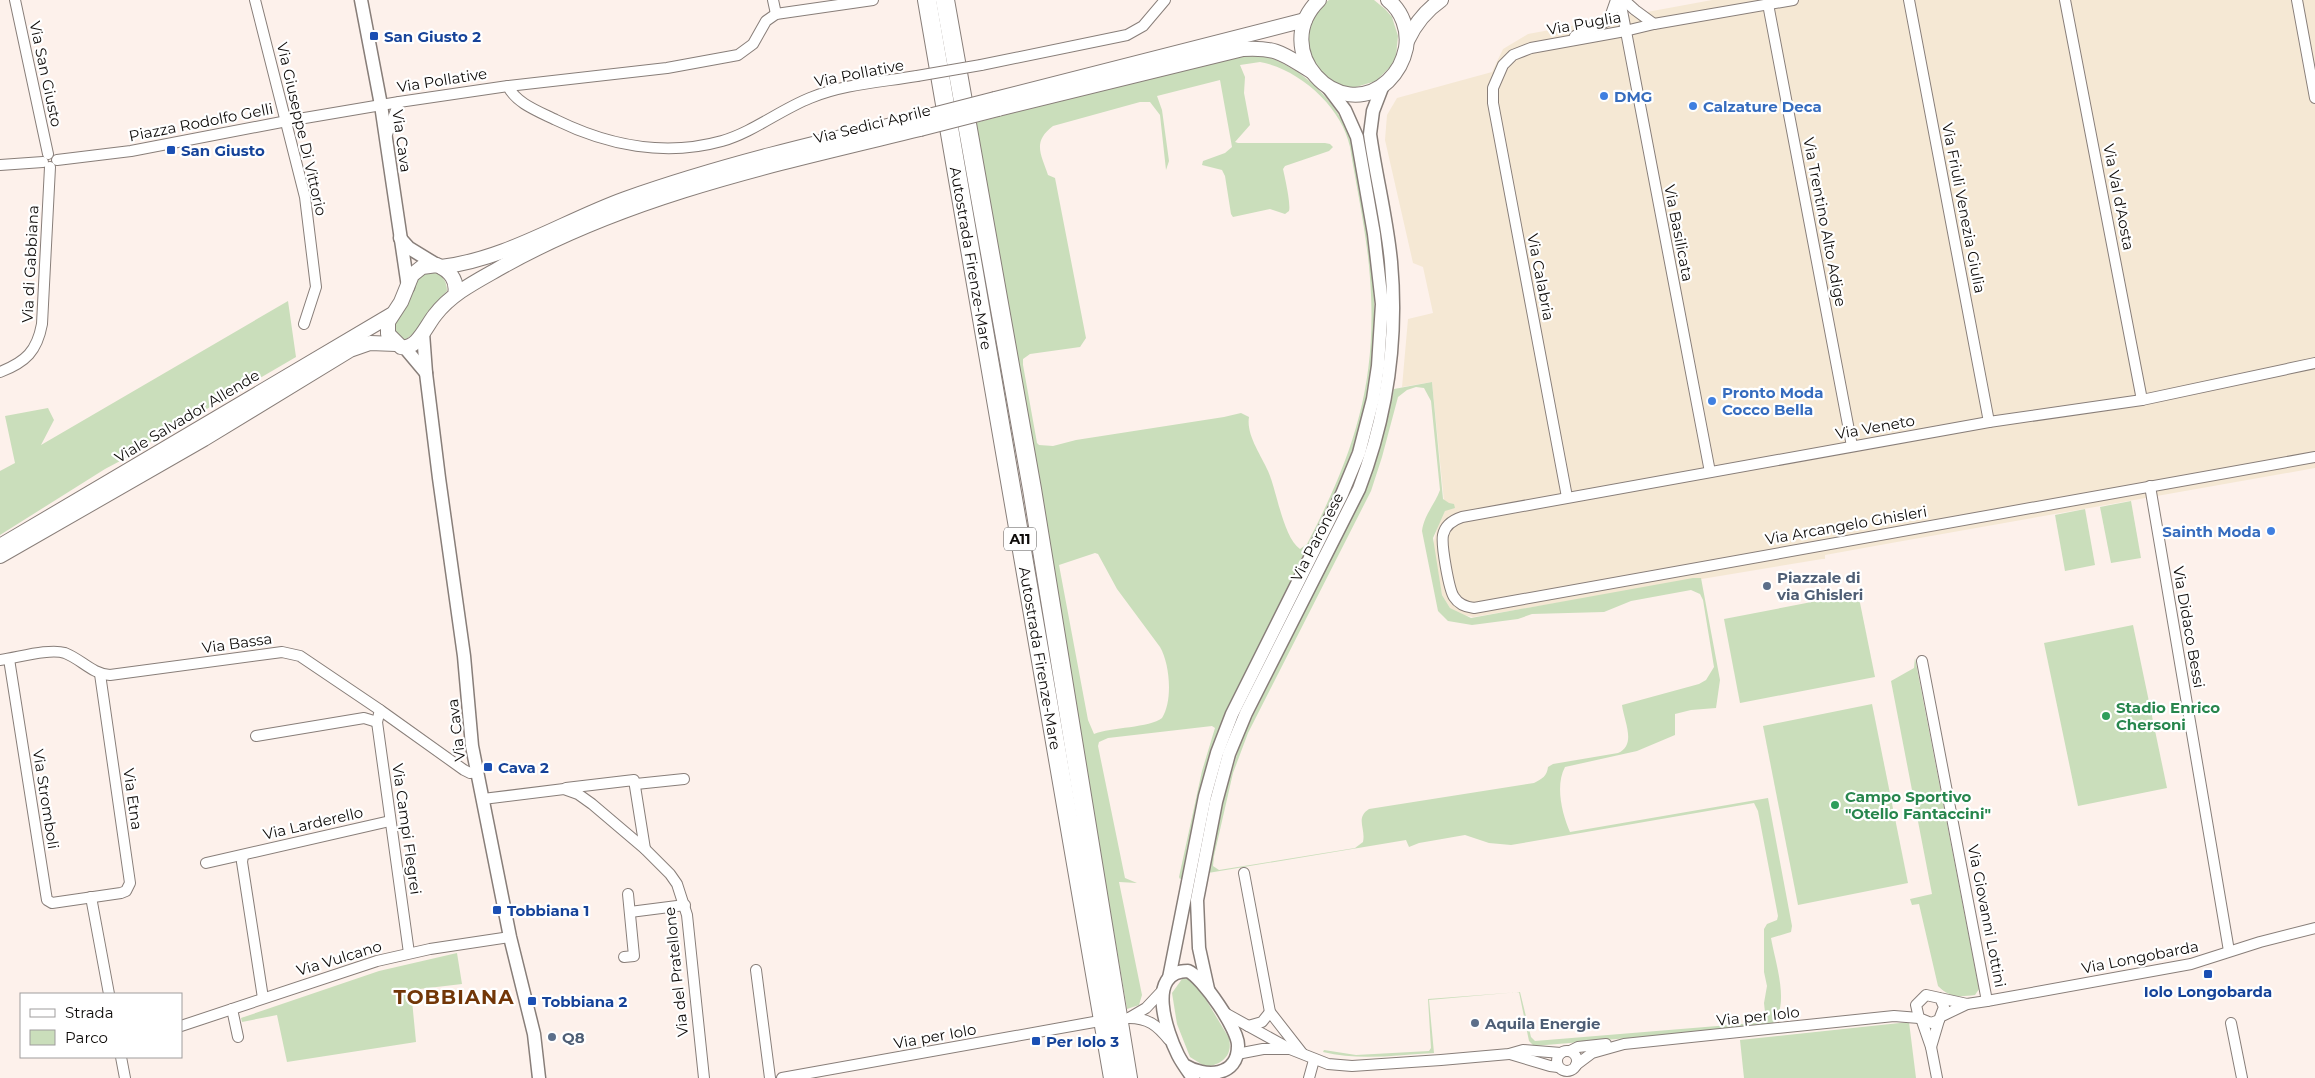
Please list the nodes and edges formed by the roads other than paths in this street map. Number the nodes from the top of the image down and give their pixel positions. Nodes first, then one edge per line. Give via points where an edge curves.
1 (15, 0) edge
2 (255, 0) edge
3 (361, 0) edge
4 (773, 0) edge
5 (873, 0) edge
6 (927, 0) edge
7 (945, 0) edge
8 (1165, 0) edge
9 (1319, 0) edge
10 (1388, 0) edge
11 (1441, 0) edge
12 (1618, 0) edge
13 (1624, 0) edge
14 (1793, 0) edge
15 (1909, 0) edge
16 (2065, 0) edge
17 (2297, 0) edge
18 (1768, 4) junction
19 (776, 14) junction
20 (1305, 20) junction
21 (1654, 24) junction
22 (1626, 31) junction
23 (1407, 42) junction
24 (1562, 43) junction
25 (1503, 65) joint
26 (1311, 71) junction
27 (1383, 85) junction
28 (508, 86) junction
29 (1327, 86) junction
30 (2315, 98) edge
31 (398, 102) junction
32 (997, 104) junction
33 (381, 105) junction
34 (287, 121) junction
35 (918, 124) junction
36 (386, 138) junction
37 (49, 161) junction
38 (0, 165) edge
39 (400, 238) junction
40 (439, 266) junction
41 (408, 287) junction
42 (455, 295) junction
43 (391, 315) junction
44 (304, 324) dead end
45 (423, 332) junction
46 (400, 346) junction
47 (2315, 363) edge
48 (0, 372) edge
49 (426, 373) junction
50 (2142, 400) junction
51 (1989, 422) junction
52 (1852, 446) junction
53 (2315, 457) edge
54 (1710, 472) junction
55 (2150, 486) junction
56 (1567, 497) junction
57 (1445, 530) joint
58 (0, 546) edge
59 (0, 556) edge
60 (5, 660) edge
61 (1922, 661) dead end
62 (100, 674) junction
63 (380, 710) junction
64 (377, 722) junction
65 (256, 736) dead end
66 (478, 772) junction
67 (684, 780) dead end
68 (636, 784) junction
69 (564, 789) junction
70 (483, 799) junction
71 (390, 822) junction
72 (645, 849) junction
73 (243, 856) junction
74 (206, 863) dead end
75 (1244, 873) dead end
76 (628, 894) dead end
77 (91, 897) junction
78 (684, 905) junction
79 (630, 912) junction
80 (2315, 928) edge
81 (510, 937) junction
82 (2229, 951) junction
83 (409, 953) junction
84 (624, 957) dead end
85 (756, 970) dead end
86 (1169, 978) junction
87 (1208, 989) junction
88 (1161, 992) junction
89 (109, 993) edge
90 (263, 998) junction
91 (1940, 998) junction
92 (1988, 1001) junction
93 (1967, 1004) junction
94 (1916, 1005) junction
95 (232, 1009) junction
96 (1222, 1012) junction
97 (1270, 1012) junction
98 (1894, 1016) junction
99 (1941, 1018) junction
100 (1920, 1020) junction
101 (1094, 1022) dead end
102 (2231, 1023) dead end
103 (182, 1026) edge
104 (1248, 1026) junction
105 (238, 1037) dead end
106 (1624, 1044) junction
107 (1173, 1045) junction
108 (1931, 1046) junction
109 (1290, 1049) junction
110 (1565, 1052) junction
111 (1237, 1054) junction
112 (1509, 1054) junction
113 (121, 1058) edge
114 (1311, 1058) junction
115 (1184, 1065) junction
116 (1576, 1065) junction
117 (1229, 1072) edge
118 (1565, 1072) edge
119 (125, 1078) edge
120 (539, 1078) edge
121 (704, 1078) edge
122 (770, 1078) edge
123 (782, 1078) edge
124 (1113, 1078) edge
125 (1128, 1078) edge
126 (1193, 1078) edge
127 (1309, 1078) edge
128 (1937, 1078) edge
129 (2242, 1078) edge

1 - 37 street, Via San Giusto
2 - 34 street, Via Giuseppe Di Vittorio
3 - 33 street, Via Cava
4 - 19 street
5 - 19 street
6 - 124 highway, Autostrada Firenze-Mare / A11
7 - 125 highway, Autostrada Firenze-Mare / A11 via 1032,489
8 - 28 street, Via Pollative, bridge via 1143,26 1127,35 821,94 723,141 674,148 640,147 580,131 523,102
9 - 20 main road, Via Sedici Aprile
10 - 23 main road via 1404,22
11 - 23 main road via 1415,25
12 - 22 street, Via Basilicata
12 - 24 street via 1609,20
13 - 21 street
14 - 18 street, Via Puglia
15 - 51 street, Via Friuli Venezia Giulia
16 - 50 street, Via Val d'Aosta
17 - 30 street
18 - 21 street, Via Puglia
18 - 52 street, Via Trentino Alto Adige
19 - 28 street, Via Pollative via 766,21 753,44 738,55 667,68
20 - 26 main road, Via Sedici Aprile via 1301,47
20 - 32 main road, Via Sedici Aprile
21 - 22 street, Via Puglia
22 - 24 street, Via Puglia
22 - 54 street, Via Basilicata
23 - 27 main road via 1400,66
24 - 25 street, Via Puglia via 1522,51
25 - 56 street, Via Calabria via 1493,88 1492,103
26 - 29 main road, Via Sedici Aprile
26 - 32 main road, Via Sedici Aprile via 1280,52 1242,49
27 - 29 main road, Via Sedici Aprile via 1366,92 1350,93
27 - 87 street, Via Paronese via 1373,111 1370,134 1392,284 1393,336 1385,403 1359,489 1246,713 1229,754 1197,900 1200,948
28 - 31 street, Via Pollative
29 - 86 street, Via Paronese via 1345,110 1357,137 1374,234 1382,304 1373,399 1359,453 1342,494 1232,714 1216,753
31 - 33 street, Via Pollative
31 - 36 street
32 - 35 main road, Via Sedici Aprile, bridge
33 - 34 street, Piazza Rodolfo Gelli
33 - 36 street, Via Cava
34 - 37 street, Piazza Rodolfo Gelli via 131,151
34 - 44 street, Via Giuseppe Di Vittorio via 305,197 316,287
35 - 40 main road, Via Sedici Aprile via 768,155 680,180 614,203 489,257 465,264
35 - 42 main road, Via Sedici Aprile via 669,195 615,214 558,238
36 - 39 street, Via Cava
37 - 38 street, Piazza Rodolfo Gelli
37 - 48 street, Via di Gabbiana via 39,341 33,352 22,361
39 - 40 street via 409,248
39 - 41 street, Via Cava
40 - 41 main road, Via Sedici Aprile via 418,270 412,275
40 - 42 main road via 453,279
41 - 43 main road, Via Sedici Aprile
42 - 45 main road, Via Sedici Aprile
43 - 46 main road via 386,330
43 - 58 main road, Viale Salvador Allende
45 - 46 main road, Via Sedici Aprile via 417,341
45 - 49 street, Via Cava
46 - 49 street
46 - 59 main road, Viale Salvador Allende via 370,343 350,350 204,439
47 - 50 street, Via Veneto
49 - 66 street, Via Cava via 464,656 472,746
50 - 51 street, Via Veneto
51 - 52 street, Via Veneto
52 - 54 street, Via Veneto
53 - 55 street, Via Arcangelo Ghisleri
54 - 56 street, Via Veneto
55 - 57 street, Via Arcangelo Ghisleri via 1474,608 1461,604 1452,593 1443,545
55 - 82 street, Via Didaco Bessi
56 - 57 street, Via Veneto via 1462,517
60 - 62 street via 63,652
60 - 77 street, Via Stromboli via 47,900 58,903
61 - 92 street, Via Giovanni Lottini
62 - 63 street, Via Bassa via 291,653
62 - 77 street, Via Etna via 130,883 121,893
63 - 64 street, Via Campi Flegrei
63 - 66 street, Via Bassa via 464,770
64 - 65 street via 364,718
64 - 71 street, Via Campi Flegrei
66 - 70 street, Via Cava
67 - 68 street
68 - 69 street via 630,779
68 - 72 street
69 - 70 street
69 - 72 street, Via del Pratellone via 592,804
70 - 81 street, Via Cava
71 - 73 street, Via Larderello via 288,843
71 - 83 street, Via Campi Flegrei
72 - 78 street, Via del Pratellone via 677,884
73 - 74 street, Via Larderello
73 - 90 street
75 - 97 street
76 - 79 street
77 - 89 street
78 - 79 street
78 - 121 street, Via del Pratellone
79 - 84 street via 634,956
80 - 82 street, Via Longobarda
81 - 83 street, Via Vulcano
81 - 120 street, Via Cava via 534,1034
82 - 92 street, Via Longobarda via 2191,964
83 - 90 street, Via Vulcano
85 - 122 street
86 - 87 street via 1174,973 1188,971
86 - 88 street, Via Paronese
87 - 96 street
88 - 107 street
88 - 107 street via 1146,1008 1129,1018 1140,1018 1159,1027
90 - 95 street, Via Vulcano
91 - 93 street, Via Longobarda
91 - 94 street, Via Longobarda via 1926,995
91 - 99 street via 1944,1007
92 - 93 street, Via Longobarda
93 - 99 street, Via Longobarda
94 - 98 street, Via per Iolo
94 - 100 street
95 - 103 street, Via Vulcano
95 - 105 street
96 - 104 street, Via per Iolo
96 - 111 street via 1238,1038
97 - 104 street via 1262,1022
97 - 114 street via 1301,1052
98 - 100 street, Via per Iolo
98 - 106 street, Via per Iolo
99 - 100 street, Via Longobarda via 1931,1023
99 - 108 street
100 - 108 street
101 - 123 street, Via per Iolo
102 - 129 street
104 - 109 street, Via per Iolo
106 - 110 street, Via per Iolo via 1578,1047
106 - 116 street, Via per Iolo via 1592,1053
107 - 115 street
108 - 128 street
109 - 111 street, Via per Iolo via 1263,1049
109 - 114 street, Via per Iolo
110 - 112 street, Via per Iolo via 1523,1050
110 - 116 street via 1575,1055
110 - 118 street via 1556,1061
111 - 117 street
112 - 114 street, Via per Iolo via 1352,1066 1328,1064
112 - 118 street, Via per Iolo
113 - 119 street
114 - 127 street
115 - 117 street via 1198,1074
115 - 126 street
116 - 118 street

